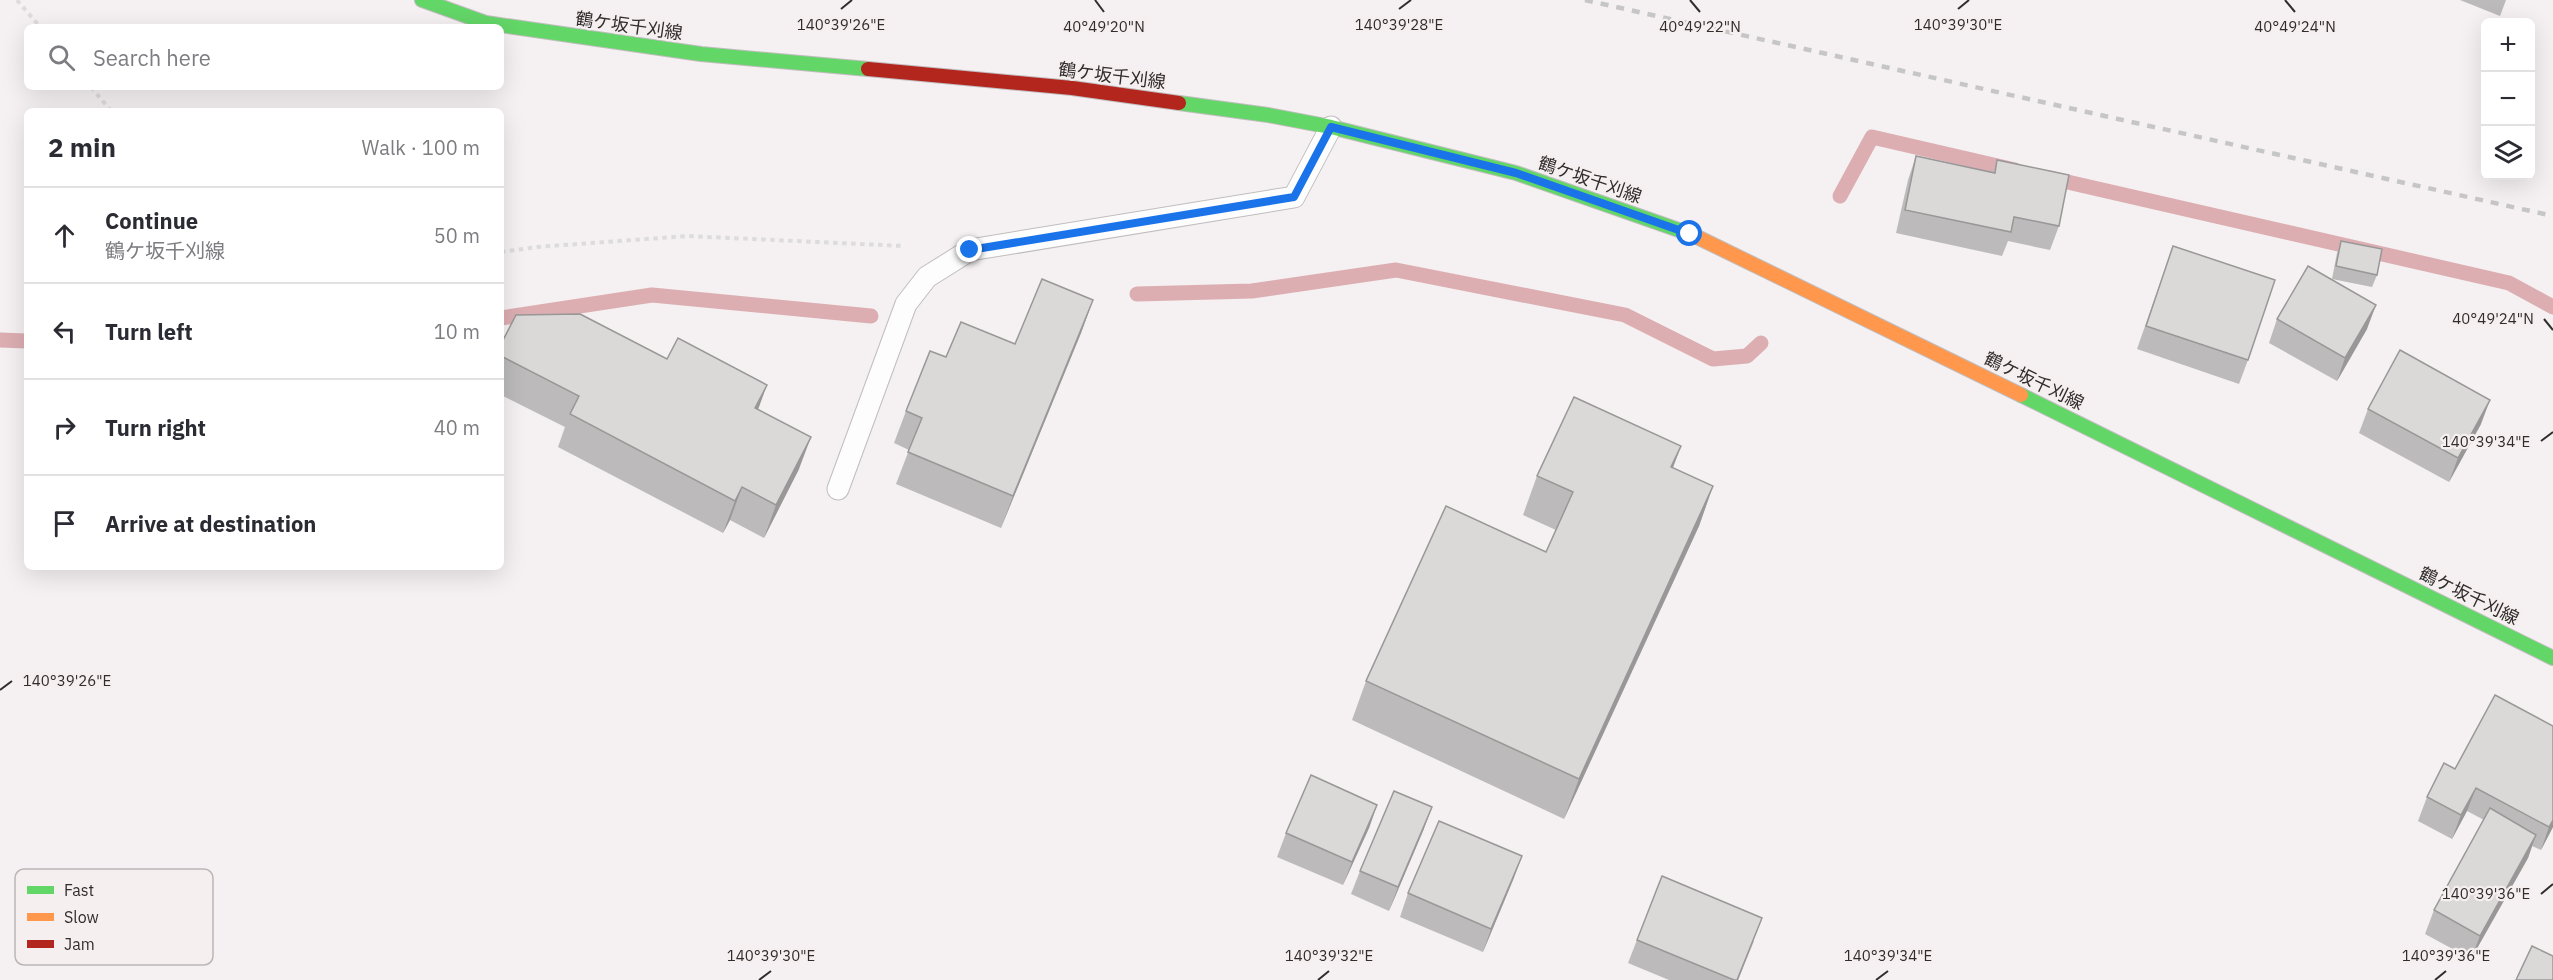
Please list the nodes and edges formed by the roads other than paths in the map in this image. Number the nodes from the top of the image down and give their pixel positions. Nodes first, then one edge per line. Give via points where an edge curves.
1 (422, 0) edge
2 (493, 24) edge
3 (504, 26) edge
4 (1331, 127) junction
5 (838, 489) dead end
6 (2553, 658) edge

1 - 2 main road, 鶴ケ坂千刈線
3 - 4 main road, 鶴ケ坂千刈線 via 701,54 1072,88 1268,114
4 - 5 lane via 1294,197 970,250 927,277 906,304
4 - 6 main road, 鶴ケ坂千刈線 via 1516,173 1690,234

